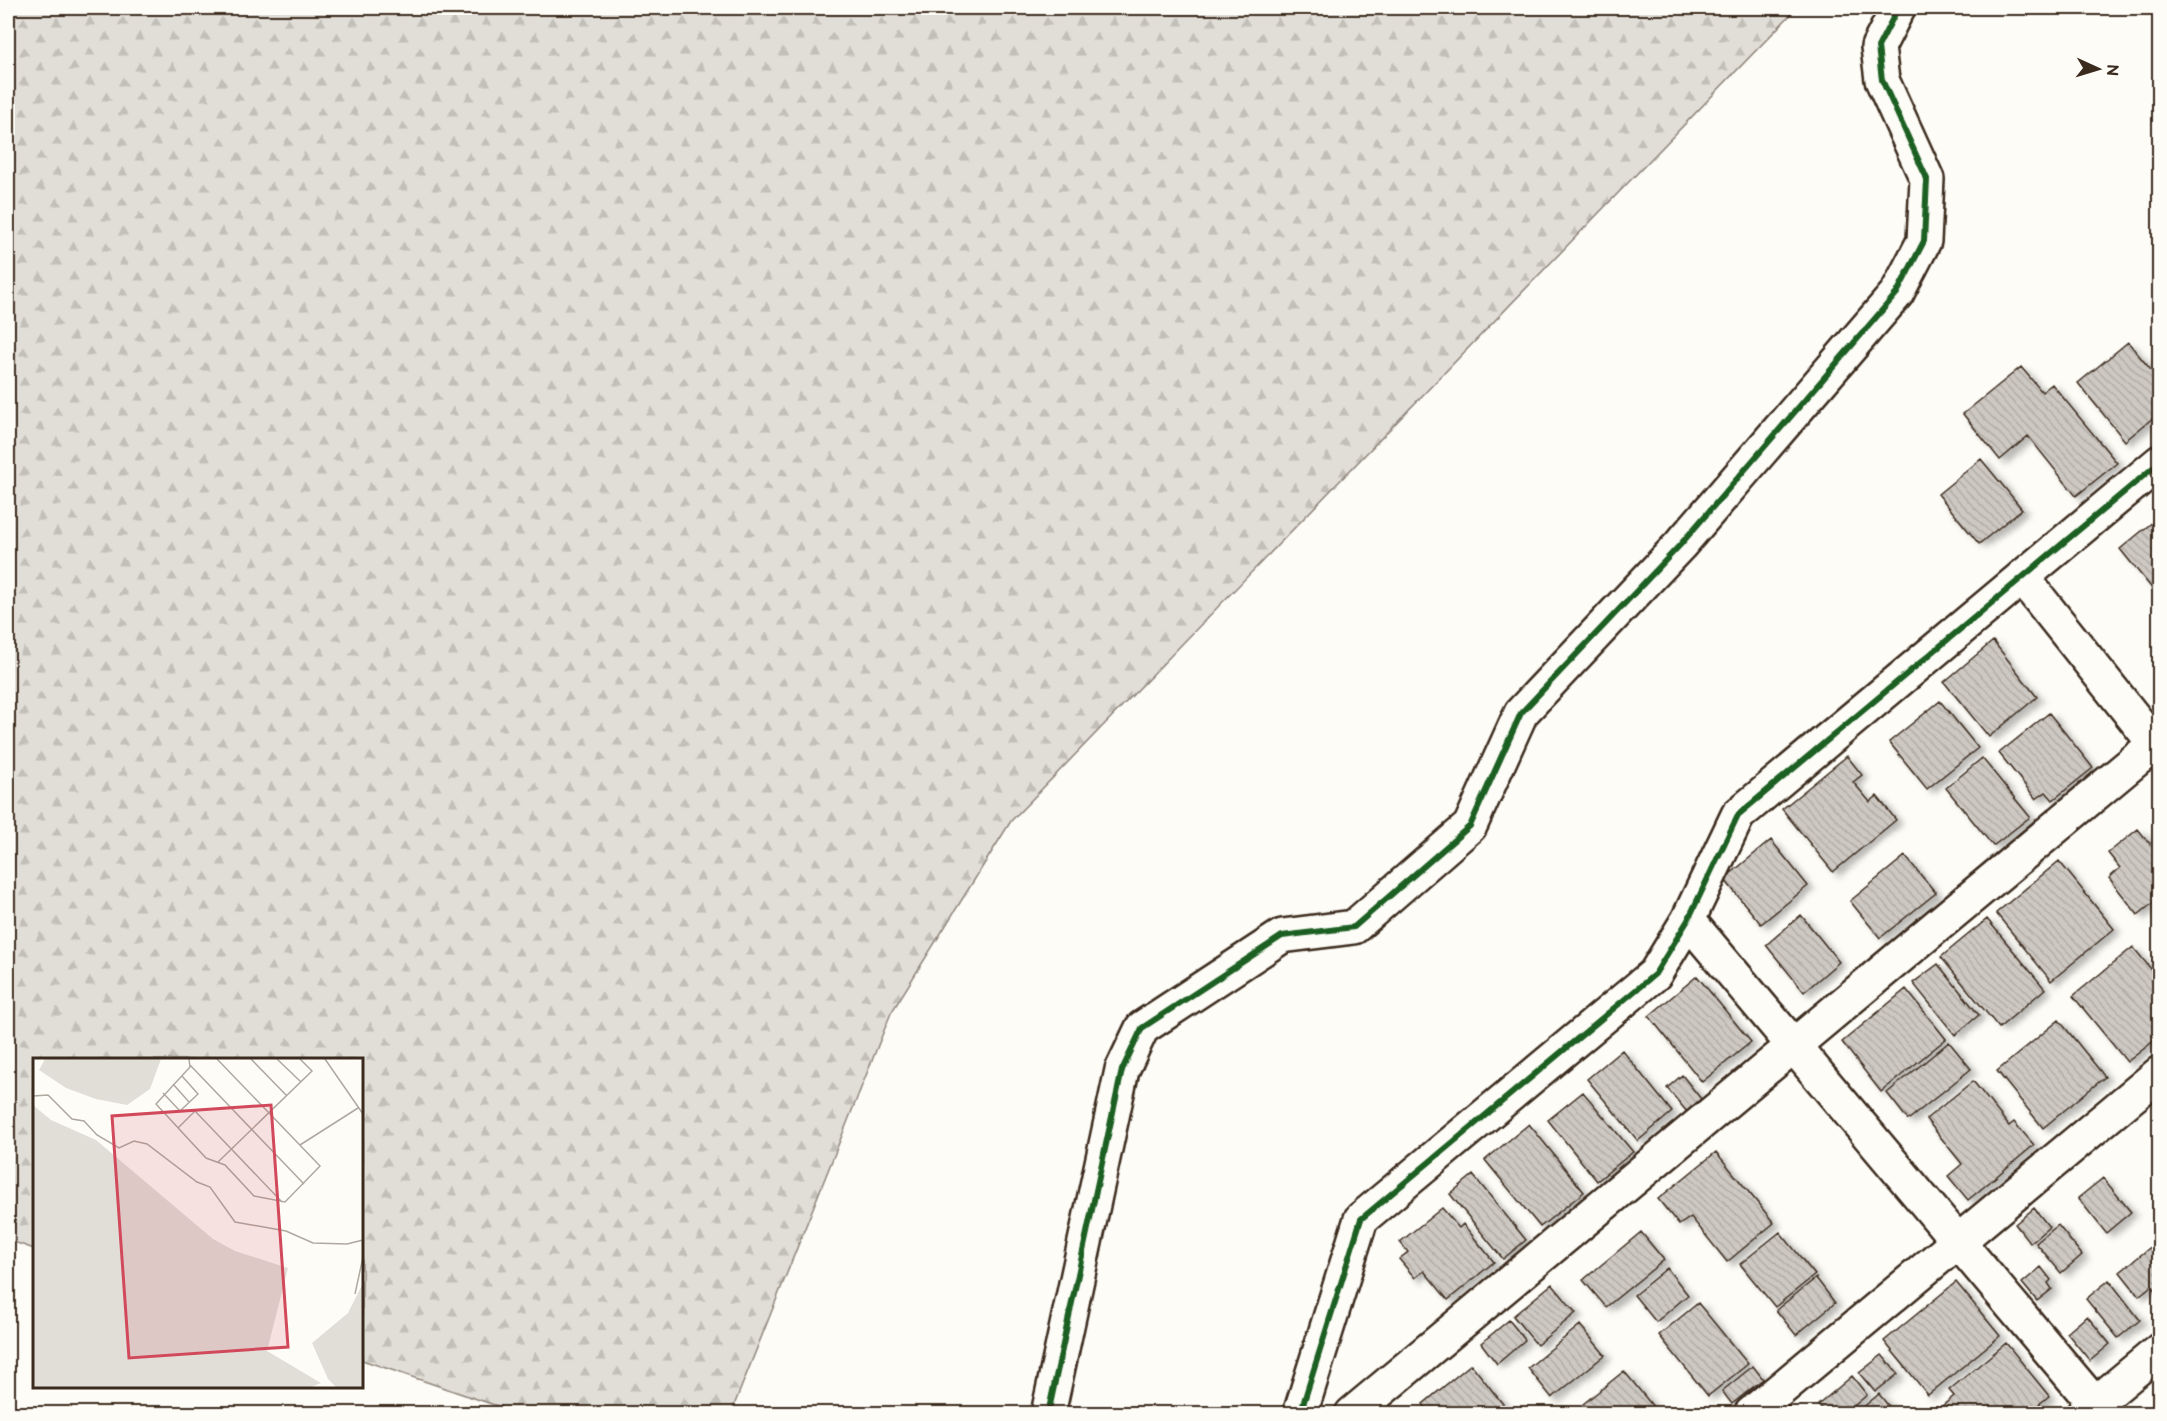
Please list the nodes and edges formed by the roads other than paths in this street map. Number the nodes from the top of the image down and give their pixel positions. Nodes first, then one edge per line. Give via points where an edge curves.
1 (1898, 8) edge
2 (2160, 462) edge
3 (2022, 577) junction
4 (1688, 920) junction
5 (1793, 1046) junction
6 (2160, 1073) edge
7 (1958, 1241) junction
8 (2160, 1350) edge
9 (2094, 1410) edge
10 (1048, 1413) edge
11 (1300, 1413) edge
12 (1352, 1413) edge
13 (1750, 1413) edge

1 - 10 street via 1878,47 1882,80 1927,179 1924,241 1897,292 1680,545 1521,713 1470,826 1354,927 1282,936 1142,1028 1122,1070
2 - 3 street
3 - 4 street via 1738,815
3 - 5 street via 2155,744
4 - 5 street
4 - 11 street via 1655,974 1361,1219
5 - 7 street
5 - 12 street
6 - 7 street
7 - 9 street
7 - 13 street
8 - 9 street

